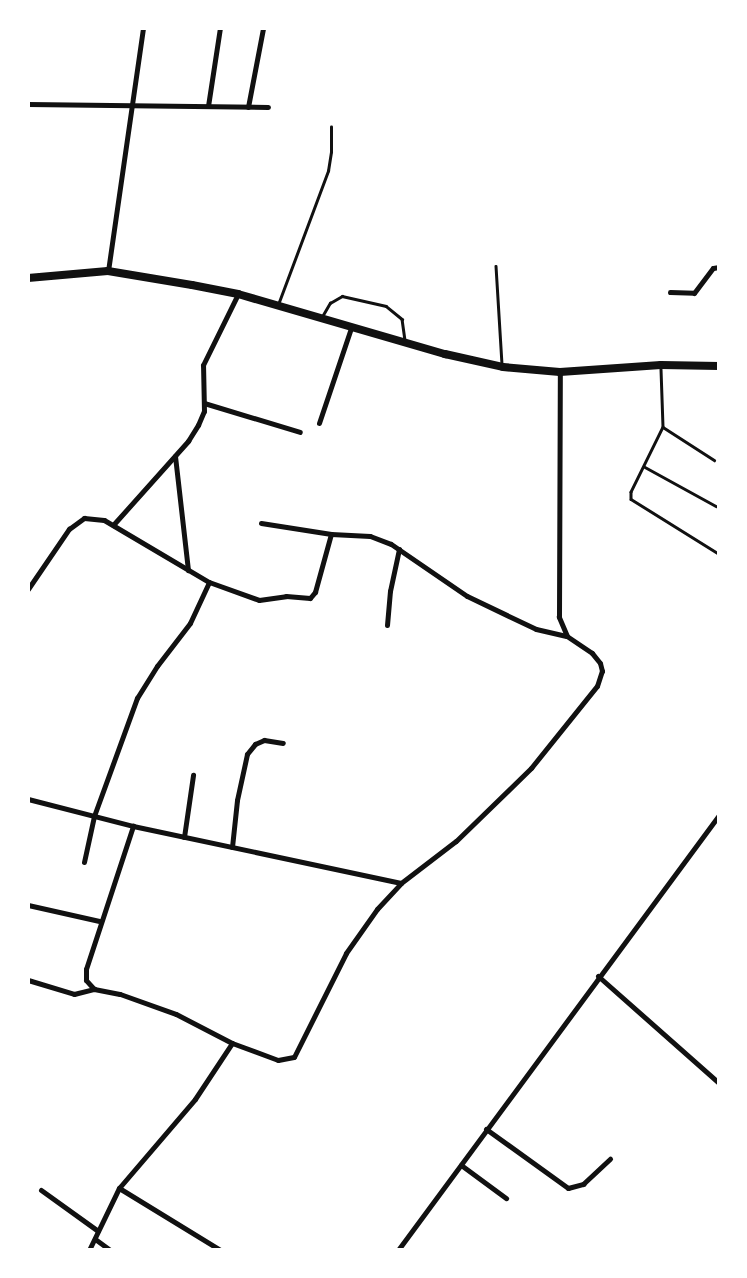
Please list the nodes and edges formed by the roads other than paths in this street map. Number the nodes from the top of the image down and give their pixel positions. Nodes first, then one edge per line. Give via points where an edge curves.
1 (142, 28) edge
2 (220, 28) edge
3 (263, 28) edge
4 (28, 104) edge
5 (130, 105) junction
6 (208, 106) junction
7 (248, 107) junction
8 (268, 107) dead end
9 (331, 127) dead end
10 (496, 266) dead end
11 (719, 267) edge
12 (108, 271) junction
13 (28, 278) edge
14 (670, 292) dead end
15 (238, 294) junction
16 (278, 305) junction
17 (321, 318) junction
18 (351, 328) junction
19 (406, 342) junction
20 (661, 365) junction
21 (719, 366) edge
22 (503, 367) junction
23 (560, 372) junction
24 (204, 403) junction
25 (319, 423) dead end
26 (663, 427) junction
27 (300, 432) dead end
28 (175, 456) junction
29 (714, 460) dead end
30 (645, 467) junction
31 (716, 506) dead end
32 (261, 523) dead end
33 (113, 524) junction
34 (331, 534) junction
35 (399, 549) junction
36 (719, 554) edge
37 (188, 570) junction
38 (209, 582) junction
39 (28, 589) edge
40 (387, 625) dead end
41 (567, 636) junction
42 (283, 743) dead end
43 (193, 775) dead end
44 (28, 799) edge
45 (719, 815) edge
46 (94, 816) junction
47 (133, 827) junction
48 (184, 837) junction
49 (232, 847) junction
50 (84, 862) dead end
51 (401, 883) junction
52 (28, 905) edge
53 (99, 921) junction
54 (598, 976) junction
55 (28, 980) edge
56 (94, 989) junction
57 (232, 1043) junction
58 (716, 1076) edge
59 (719, 1083) edge
60 (486, 1129) junction
61 (610, 1159) dead end
62 (461, 1165) junction
63 (119, 1188) junction
64 (41, 1189) dead end
65 (506, 1198) dead end
66 (99, 1231) junction
67 (95, 1239) junction
68 (89, 1250) edge
69 (110, 1250) edge
70 (220, 1250) edge
71 (397, 1250) edge

1 - 5 street
2 - 6 street
3 - 7 street
4 - 5 street
5 - 6 street
5 - 12 street
6 - 7 street
7 - 8 street
9 - 16 lane via 328,171
10 - 22 lane
11 - 14 street via 713,268 694,293
12 - 13 main road
12 - 15 main road
15 - 16 main road
15 - 24 street via 205,358 201,379
16 - 17 main road
17 - 18 main road
17 - 19 lane via 337,298 348,295 395,311 402,319
18 - 19 main road
18 - 25 street
19 - 22 main road
20 - 21 main road
20 - 23 main road
20 - 26 lane
22 - 23 main road
23 - 41 street via 559,608
24 - 27 street
24 - 28 street via 194,434
26 - 29 lane
26 - 30 lane
28 - 33 street
28 - 37 street
30 - 31 lane
30 - 36 lane via 631,492 632,500
32 - 34 street
33 - 37 street
33 - 39 street via 89,517 74,524
34 - 35 street via 370,536
34 - 38 street via 310,598 253,599
35 - 40 street
35 - 41 street via 467,596 536,629
37 - 38 street
38 - 46 street via 190,623 137,698
41 - 51 street via 600,663 597,686 548,750 508,791 456,841
42 - 49 street via 264,740 247,754
43 - 48 street
44 - 46 street
45 - 54 street
46 - 47 street
46 - 50 street
47 - 48 street
47 - 53 street
48 - 49 street
49 - 51 street
51 - 57 street via 346,953 294,1057 278,1060
52 - 53 street
53 - 56 street via 85,973
54 - 58 street
54 - 60 street
55 - 56 street via 74,994
56 - 57 street via 168,1010
57 - 63 street via 195,1099
58 - 59 street
60 - 61 street via 568,1188 583,1184
60 - 62 street
62 - 65 street
62 - 71 street
63 - 66 street
63 - 70 street
64 - 66 street
66 - 67 street
67 - 68 street
67 - 69 street

